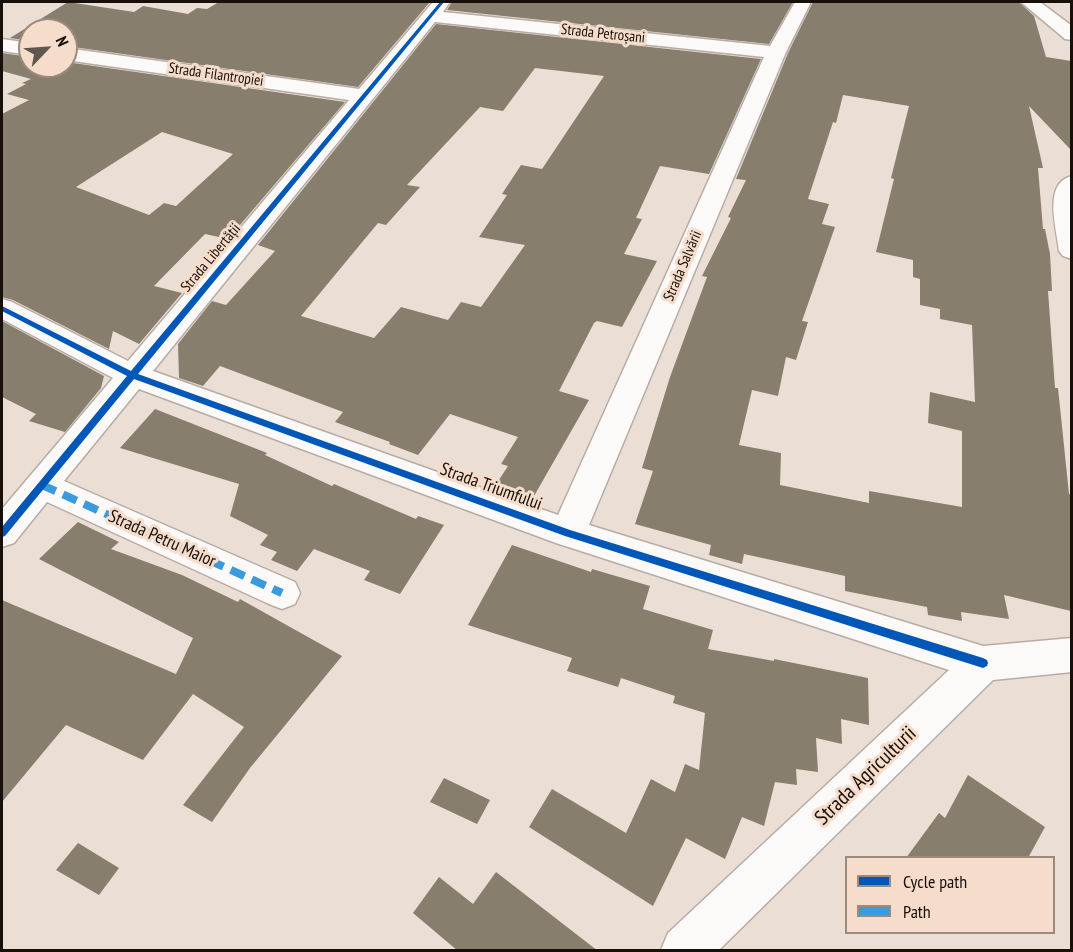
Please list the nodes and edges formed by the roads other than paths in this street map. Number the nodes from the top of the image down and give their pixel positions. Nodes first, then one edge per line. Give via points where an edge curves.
1 (802, 2) edge
2 (1030, 2) edge
3 (436, 9) edge
4 (1071, 35) edge
5 (2, 45) edge
6 (18, 47) edge
7 (776, 52) junction
8 (78, 56) edge
9 (366, 96) junction
10 (1071, 183) edge
11 (1071, 251) edge
12 (2, 308) edge
13 (132, 375) junction
14 (42, 485) junction
15 (2, 533) edge
16 (568, 533) junction
17 (282, 592) dead end
18 (1071, 655) edge
19 (982, 663) junction
20 (685, 951) edge

1 - 7 street, Strada Salvării
2 - 4 street
3 - 7 street, Strada Petroșani
3 - 9 street, Strada Libertății
5 - 6 street
7 - 16 street, Strada Salvării
8 - 9 street, Strada Filantropiei
9 - 13 street, Strada Libertății
10 - 11 street via 1065,195
12 - 13 street, Strada Triumfului
13 - 14 street, Strada Libertății
13 - 16 street, Strada Triumfului
14 - 15 street, Strada Libertății
14 - 17 street, Strada Petru Maior
16 - 19 street, Strada Triumfului
18 - 19 street
19 - 20 street, Strada Agriculturii

